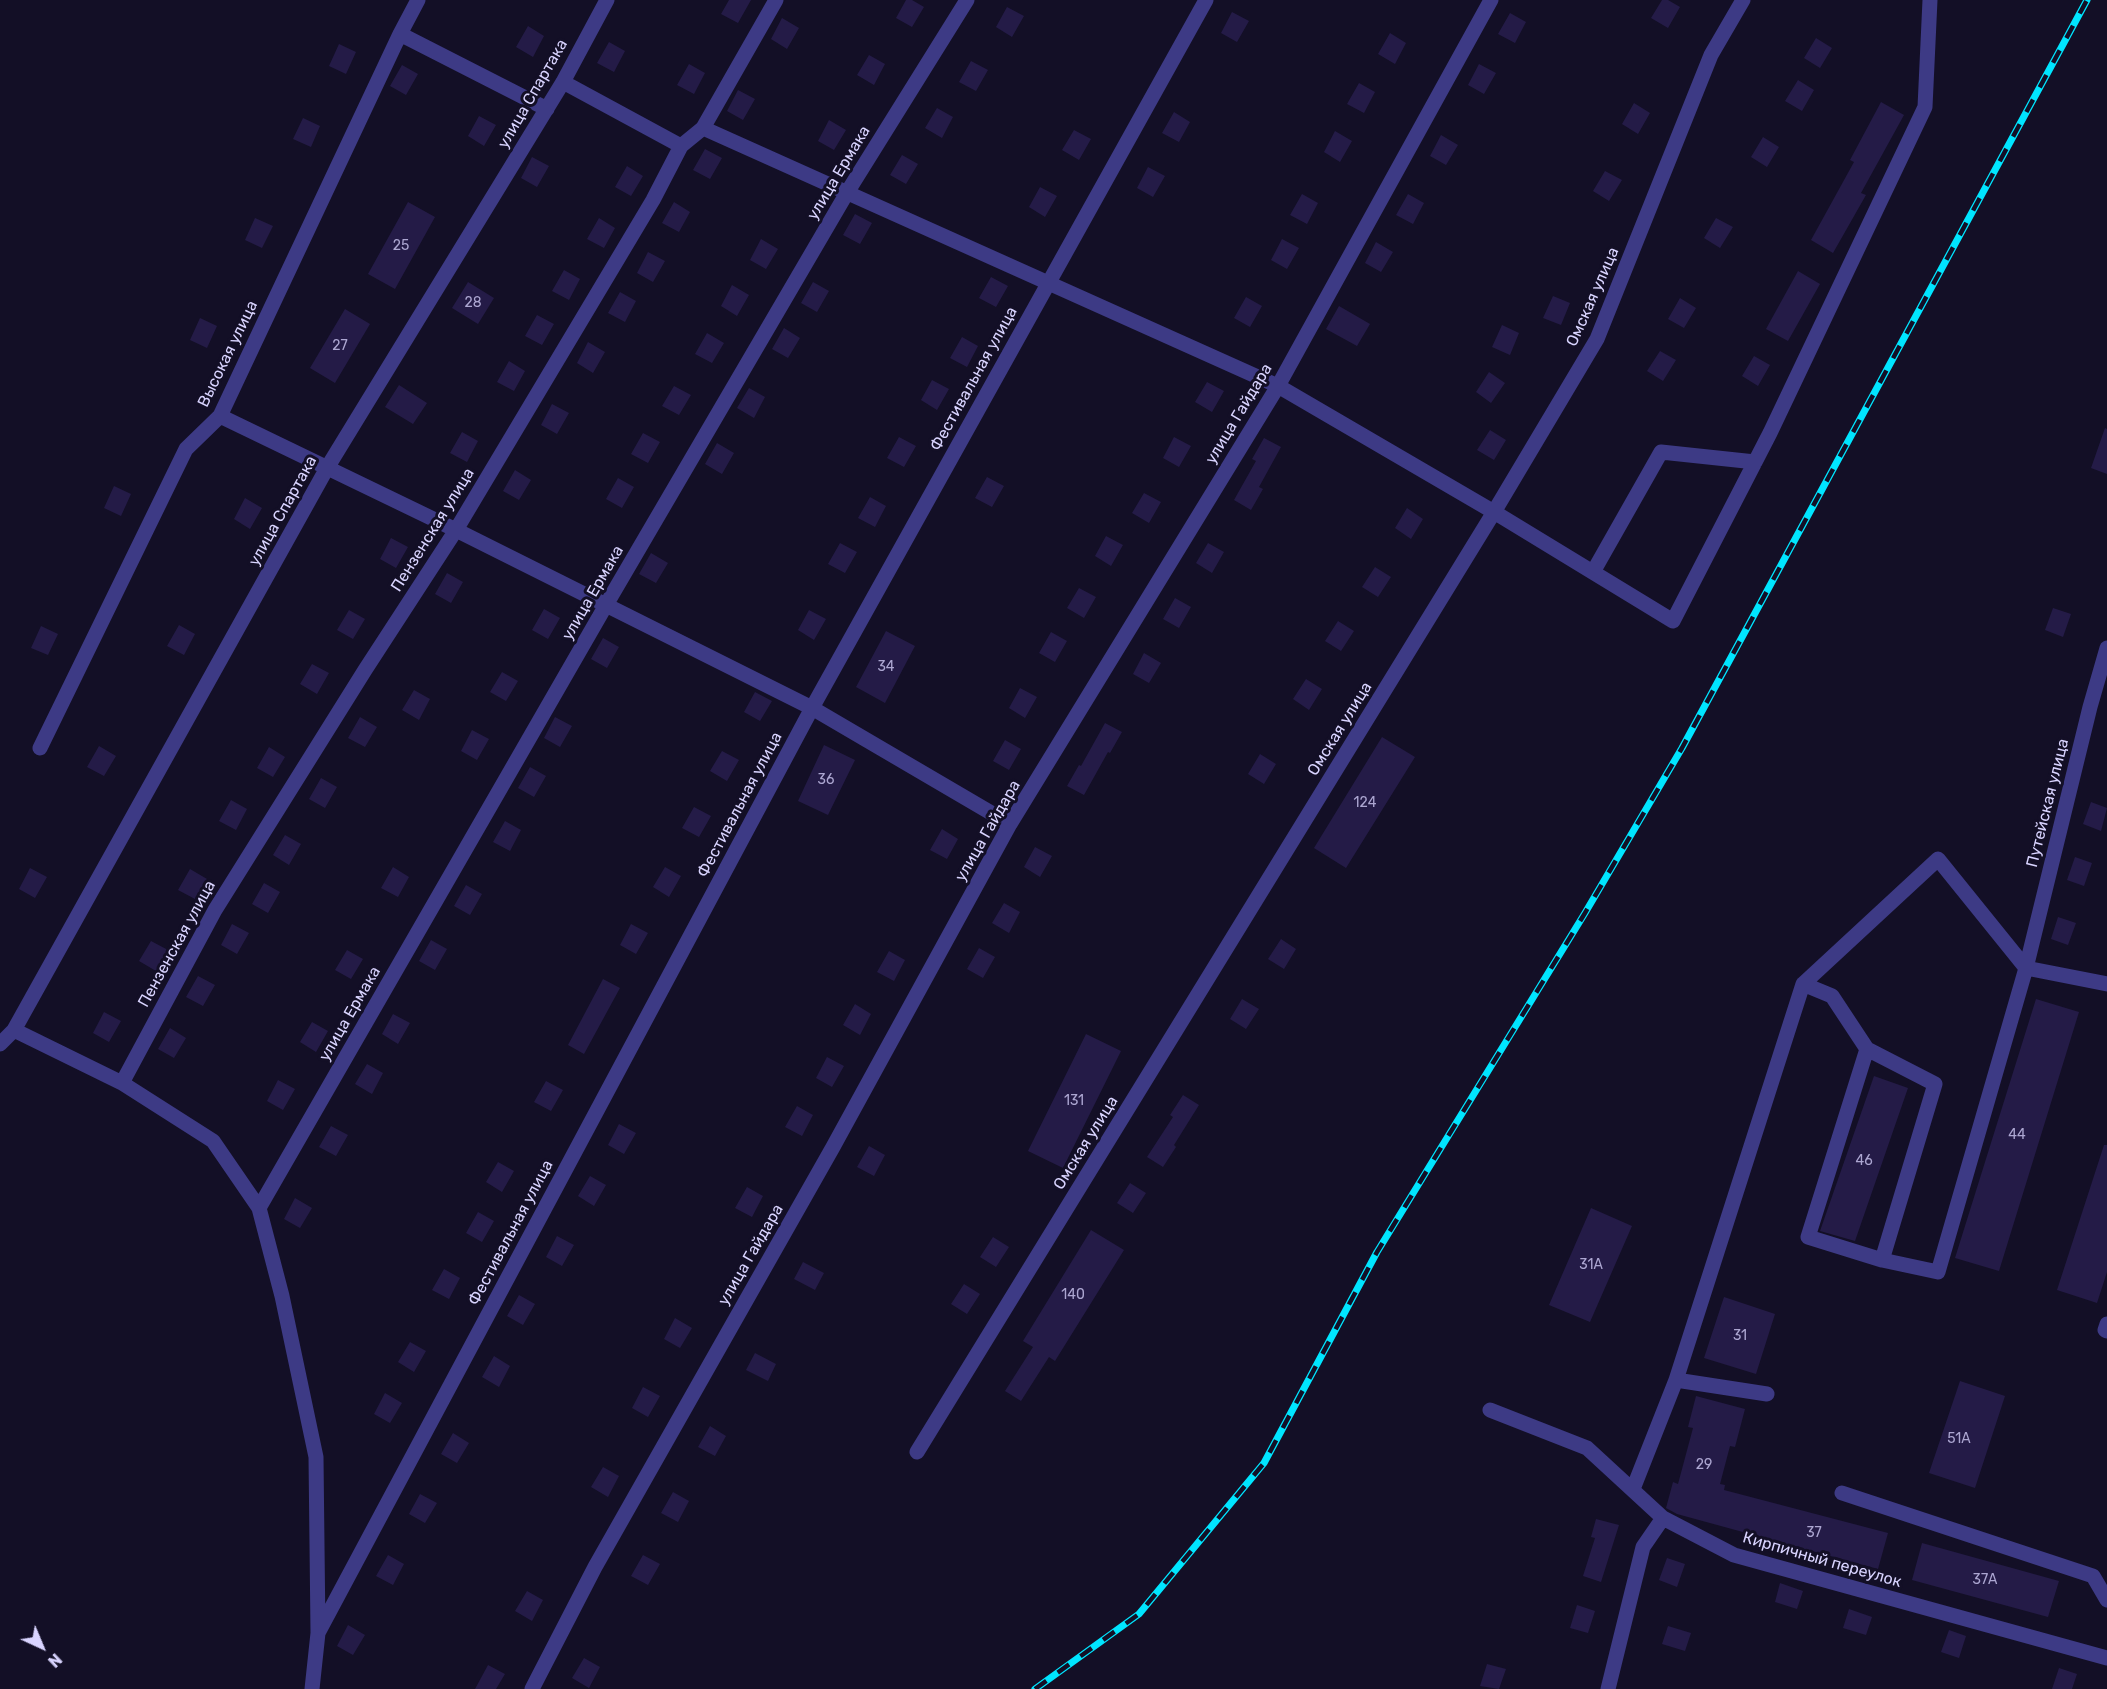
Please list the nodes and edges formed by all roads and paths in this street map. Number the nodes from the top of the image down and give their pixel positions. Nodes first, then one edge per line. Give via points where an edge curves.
1 (418, 0) edge
2 (607, 0) edge
3 (776, 0) edge
4 (967, 0) edge
5 (1206, 0) edge
6 (1491, 0) edge
7 (1743, 0) edge
8 (1930, 0) edge
9 (400, 34) junction
10 (563, 82) junction
11 (547, 108) junction
12 (703, 128) junction
13 (681, 146) junction
14 (848, 191) junction
15 (1048, 283) junction
16 (1278, 386) junction
17 (220, 416) junction
18 (1755, 462) junction
19 (327, 468) junction
20 (1494, 512) junction
21 (456, 530) junction
22 (1593, 572) junction
23 (606, 605) junction
24 (2107, 648) edge
25 (812, 708) junction
26 (40, 748) dead end
27 (1010, 824) junction
28 (2026, 968) junction
29 (1803, 984) junction
30 (2107, 984) edge
31 (14, 1030) junction
32 (0, 1044) edge
33 (1867, 1048) junction
34 (122, 1083) junction
35 (259, 1208) junction
36 (1882, 1260) junction
37 (2107, 1324) edge
38 (2107, 1331) edge
39 (1676, 1380) junction
40 (1767, 1394) dead end
41 (1490, 1410) dead end
42 (917, 1452) dead end
43 (1632, 1489) junction
44 (1842, 1493) dead end
45 (1663, 1518) junction
46 (2107, 1600) edge
47 (318, 1634) junction
48 (2107, 1658) edge
49 (312, 1689) edge
50 (532, 1689) edge
51 (1608, 1689) edge

1 - 9 street, Высокая улица
2 - 10 street, улица Спартака
3 - 12 street, Пензенская улица
4 - 14 street, улица Ермака
5 - 15 street, Фестивальная улица
6 - 16 street, улица Гайдара
7 - 20 street, Омская улица via 1712,55 1597,339
8 - 18 street via 1925,107
9 - 11 street
9 - 17 street, Высокая улица
10 - 11 street, улица Спартака
10 - 13 street
11 - 19 street, улица Спартака
12 - 13 street, Пензенская улица
12 - 14 street
13 - 21 street, Пензенская улица via 653,200
14 - 15 street
14 - 23 street, улица Ермака
15 - 16 street
15 - 25 street, Фестивальная улица
16 - 20 street
16 - 27 street, улица Гайдара
17 - 19 street
17 - 26 street, Высокая улица via 186,449
18 - 22 street via 1661,452
18 - 22 street via 1673,621
19 - 21 street
19 - 31 street, улица Спартака
20 - 22 street
20 - 42 street, Омская улица
21 - 23 street
21 - 34 street, Пензенская улица via 214,910
23 - 25 street
23 - 35 street, улица Ермака
24 - 28 street, Путейская улица
25 - 27 street
25 - 47 street, Фестивальная улица
27 - 50 street, улица Гайдара via 827,1158 595,1567
28 - 29 street via 1938,859
28 - 30 street
28 - 36 street, Путейская улица via 1938,1272
29 - 33 street via 1832,996
29 - 39 street
31 - 32 street, улица Спартака
31 - 34 street
33 - 36 street via 1935,1083
33 - 36 street via 1808,1237
34 - 35 street via 213,1141
35 - 47 street via 316,1457
37 - 38 street
39 - 40 street
39 - 43 street
41 - 43 street, Кирпичный переулок via 1587,1448
43 - 45 street, Кирпичный переулок
44 - 46 street via 2093,1576
45 - 48 street, Кирпичный переулок via 1734,1555
45 - 51 street via 1643,1547
47 - 49 street

